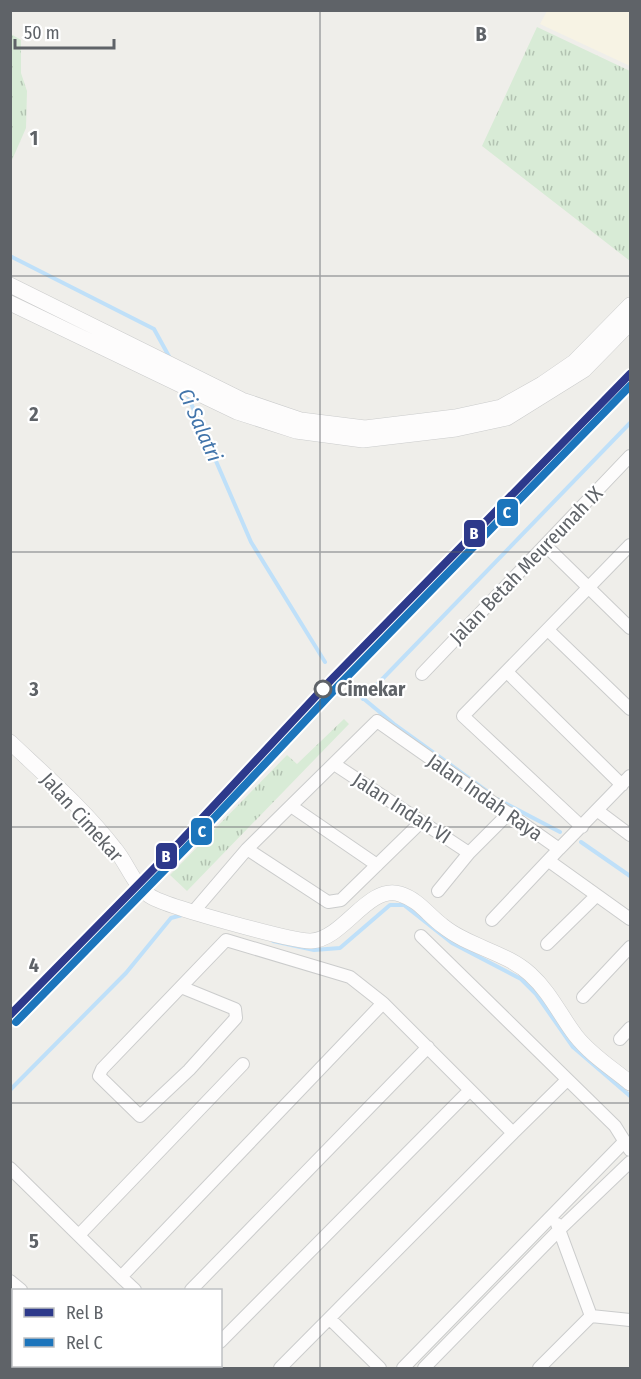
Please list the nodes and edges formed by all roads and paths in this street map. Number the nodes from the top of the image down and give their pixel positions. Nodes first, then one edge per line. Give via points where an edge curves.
1 (10, 285) edge
2 (10, 303) edge
3 (630, 305) edge
4 (630, 322) edge
5 (163, 367) junction
6 (630, 456) edge
7 (630, 545) edge
8 (546, 546) junction
9 (590, 589) junction
10 (630, 628) edge
11 (549, 631) junction
12 (507, 672) junction
13 (422, 674) dead end
14 (630, 709) edge
15 (10, 742) edge
16 (334, 764) junction
17 (624, 781) edge
18 (291, 806) junction
19 (598, 811) junction
20 (509, 813) junction
21 (421, 822) junction
22 (579, 830) junction
23 (630, 835) edge
24 (247, 849) junction
25 (559, 849) junction
26 (470, 853) junction
27 (549, 861) junction
28 (377, 865) junction
29 (438, 891) dead end
30 (596, 896) junction
31 (194, 911) junction
32 (630, 919) edge
33 (492, 920) dead end
34 (228, 929) junction
35 (421, 936) dead end
36 (548, 944) dead end
37 (630, 947) edge
38 (181, 987) junction
39 (583, 997) dead end
40 (383, 1003) junction
41 (630, 1028) edge
42 (620, 1040) dead end
43 (428, 1047) junction
44 (243, 1064) dead end
45 (567, 1080) junction
46 (630, 1083) edge
47 (470, 1090) junction
48 (513, 1133) junction
49 (628, 1146) edge
50 (630, 1162) edge
51 (10, 1168) edge
52 (552, 1217) junction
53 (560, 1229) junction
54 (79, 1235) junction
55 (121, 1277) junction
56 (134, 1289) edge
57 (192, 1289) edge
58 (591, 1316) junction
59 (330, 1319) junction
60 (630, 1320) edge
61 (222, 1340) edge
62 (280, 1368) edge
63 (380, 1368) edge
64 (403, 1368) edge
65 (424, 1368) edge
66 (539, 1368) edge

1 - 5 street
2 - 5 street
3 - 5 street via 574,362 542,384 501,407 455,417 365,428 334,426 301,420 242,400 187,373
4 - 5 street via 584,370 507,418 456,429 363,440 296,431 237,412 174,383
6 - 8 street, Jalan Betah Meureunah IX
7 - 9 street
8 - 9 street
8 - 13 street, Jalan Betah Meureunah IX
9 - 10 street
9 - 11 street
11 - 12 street
11 - 14 street
12 - 17 street
12 - 22 street via 463,716
15 - 31 street, Jalan Cimekar via 104,836 149,896
16 - 18 street
16 - 20 street, Jalan Indah Raya via 377,721
16 - 21 street, Jalan Indah VI
17 - 19 street
18 - 24 street
18 - 28 street
19 - 22 street
19 - 23 street
20 - 25 street, Jalan Indah Raya
20 - 26 street
21 - 26 street, Jalan Indah VI
21 - 28 street
22 - 25 street
24 - 28 street via 328,902 341,900
24 - 31 street
25 - 27 street, Jalan Indah Raya
26 - 29 street
27 - 30 street, Jalan Indah Raya
27 - 33 street
30 - 32 street, Jalan Indah Raya
30 - 36 street
31 - 34 street
34 - 38 street
34 - 40 street via 350,977
34 - 46 street via 302,941 319,940 337,931 374,899 398,893 422,906 443,927 528,972 544,988 575,1035
35 - 45 street
37 - 39 street
38 - 38 street via 234,1009 236,1018 140,1116 99,1076
40 - 43 street
40 - 55 street
41 - 42 street
43 - 47 street
43 - 57 street
44 - 54 street
45 - 48 street
45 - 49 street via 615,1126
47 - 48 street
47 - 61 street
48 - 59 street
49 - 52 street
50 - 53 street
51 - 54 street
52 - 53 street
52 - 64 street
53 - 58 street
53 - 65 street
54 - 55 street
55 - 56 street
58 - 60 street
58 - 66 street
59 - 62 street
59 - 63 street

